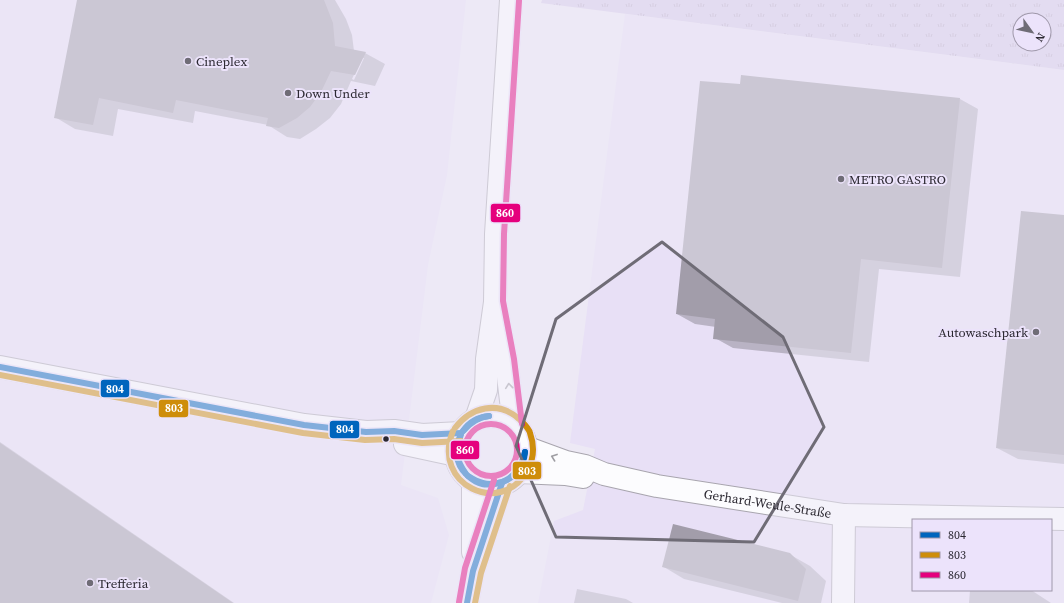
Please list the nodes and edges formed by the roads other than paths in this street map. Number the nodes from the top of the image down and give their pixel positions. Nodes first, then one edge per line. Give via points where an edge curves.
1 (511, 0) edge
2 (495, 302) junction
3 (0, 367) edge
4 (514, 425) junction
5 (468, 426) junction
6 (366, 432) junction
7 (525, 447) junction
8 (456, 455) junction
9 (604, 474) junction
10 (510, 477) junction
11 (473, 481) junction
12 (844, 515) junction
13 (1064, 519) edge
14 (473, 571) junction
15 (467, 603) edge
16 (843, 603) edge

1 - 2 street via 496,234
4 -> 2 street via 506,360
2 - 5 street via 486,390
3 - 6 street via 304,425
4 - 5 street via 506,419 486,416
4 - 7 street
5 - 6 street via 422,435 394,431
5 - 8 street via 458,440
6 - 8 street via 395,443
9 -> 7 street, Gerhard-Weule-Straße
7 - 10 street via 525,456
8 - 11 street via 459,465
9 - 10 street, Gerhard-Weule-Straße via 582,477 565,474
9 - 12 street, Gerhard-Weule-Straße via 657,486
10 - 11 street via 493,485
10 - 14 street
11 - 14 street
12 - 13 street
12 - 16 street, Gerhard-Weule-Straße
14 - 15 street

